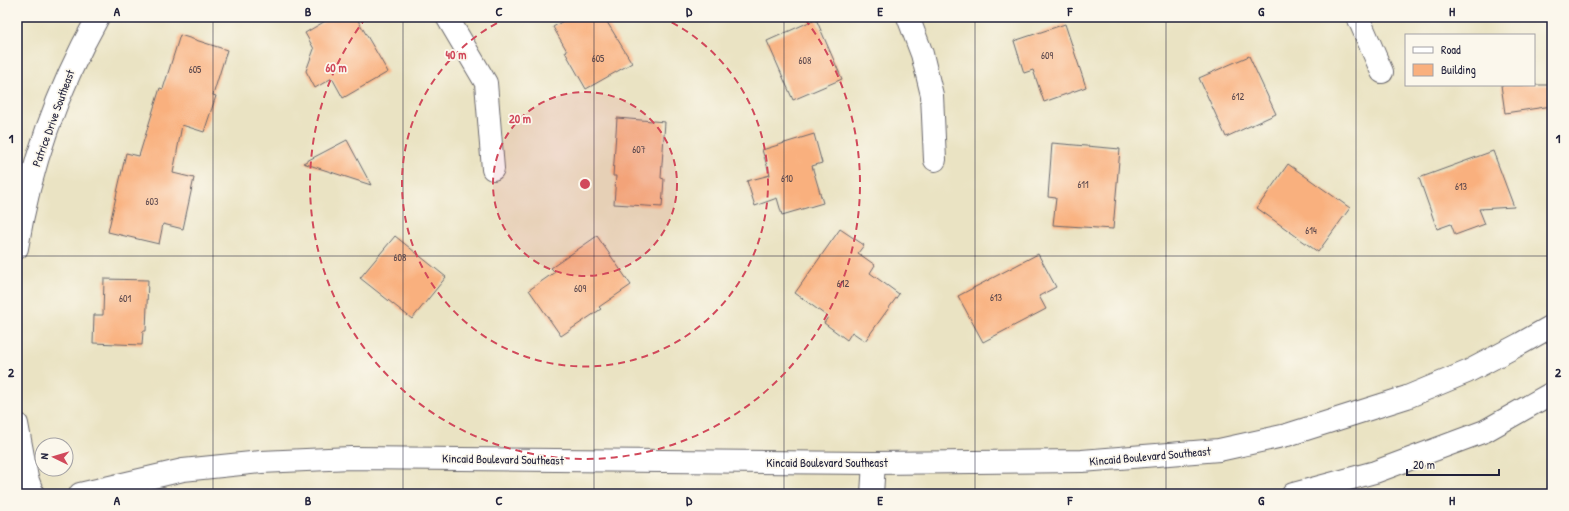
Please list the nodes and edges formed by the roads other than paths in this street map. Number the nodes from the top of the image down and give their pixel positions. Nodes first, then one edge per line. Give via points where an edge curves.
1 (98, 17) edge
2 (447, 17) edge
3 (908, 17) edge
4 (1358, 17) edge
5 (1382, 72) dead end
6 (935, 160) dead end
7 (493, 169) dead end
8 (17, 248) edge
9 (1552, 326) edge
10 (1552, 393) edge
11 (17, 424) edge
12 (874, 463) junction
13 (33, 494) edge
14 (80, 494) edge
15 (872, 494) edge
16 (1293, 494) edge

1 - 8 street, Patrice Drive Southeast via 79,50 45,131 32,173
2 - 7 street via 486,83
3 - 6 street via 922,54 932,95
4 - 5 street
9 - 12 street, Kincaid Boulevard Southeast via 1467,372 1407,397 1287,435 1219,450 1082,461
10 - 16 street via 1485,431 1375,472
11 - 13 street via 27,478
12 - 14 street, Kincaid Boulevard Southeast via 351,458 261,462 183,470
12 - 15 street

